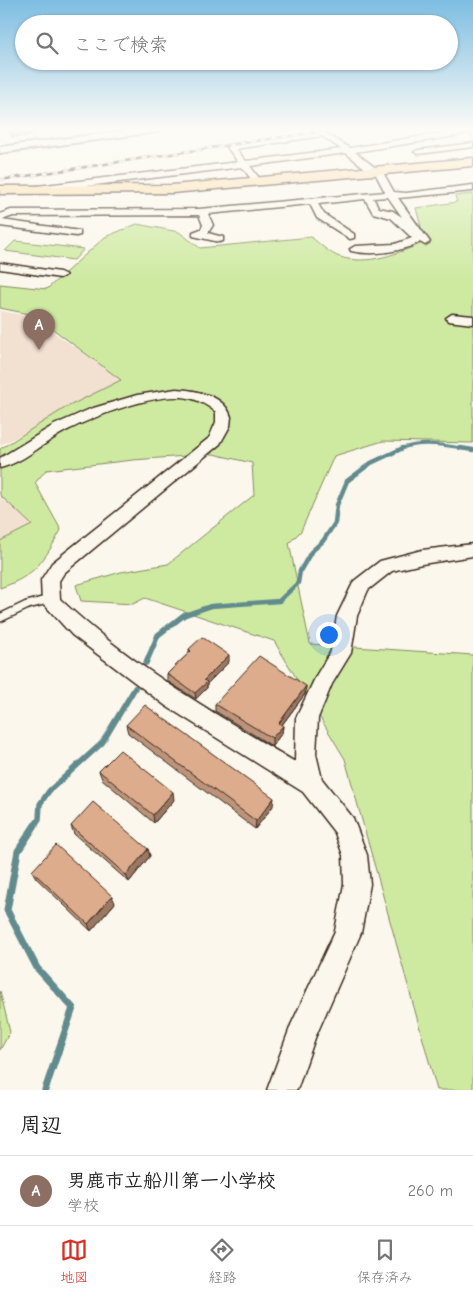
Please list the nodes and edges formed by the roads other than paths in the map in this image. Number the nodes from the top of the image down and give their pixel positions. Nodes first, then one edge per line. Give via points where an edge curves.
1 (106, 180) edge
2 (274, 180) edge
3 (382, 180) edge
4 (258, 182) joint
5 (473, 188) edge
6 (37, 189) junction
7 (0, 190) edge
8 (391, 194) junction
9 (368, 197) junction
10 (313, 202) junction
11 (202, 212) junction
12 (0, 218) edge
13 (0, 223) edge
14 (76, 233) dead end
15 (350, 236) dead end
16 (219, 239) dead end
17 (425, 242) dead end
18 (355, 249) dead end
19 (0, 266) edge
20 (60, 275) dead end
21 (452, 318) dead end
22 (473, 320) edge
23 (0, 463) edge
24 (473, 550) edge
25 (51, 600) junction
26 (0, 618) edge
27 (311, 784) junction
28 (282, 1090) edge

1 - 6 street
2 - 4 main road
3 - 8 street
4 - 6 main road via 172,189
5 - 8 street via 406,196
6 - 7 main road
8 - 9 street
8 - 17 street
9 - 10 street
9 - 18 street via 376,210 400,218 418,239 406,246 389,249
10 - 11 street
10 - 15 street via 320,216
11 - 12 street via 11,213
11 - 16 street via 208,225 205,231 197,234
13 - 14 street
19 - 20 street
21 - 22 street
23 - 25 street via 73,421 155,395 190,393 219,407 224,416 224,426 215,440 58,568 50,580
24 - 27 street via 422,556 386,566 361,586 347,616 341,653 324,680 307,718 305,754
25 - 26 lane via 28,605
25 - 27 street via 79,629 173,699
27 - 28 street via 344,826 355,855 357,884 348,932 301,1035

